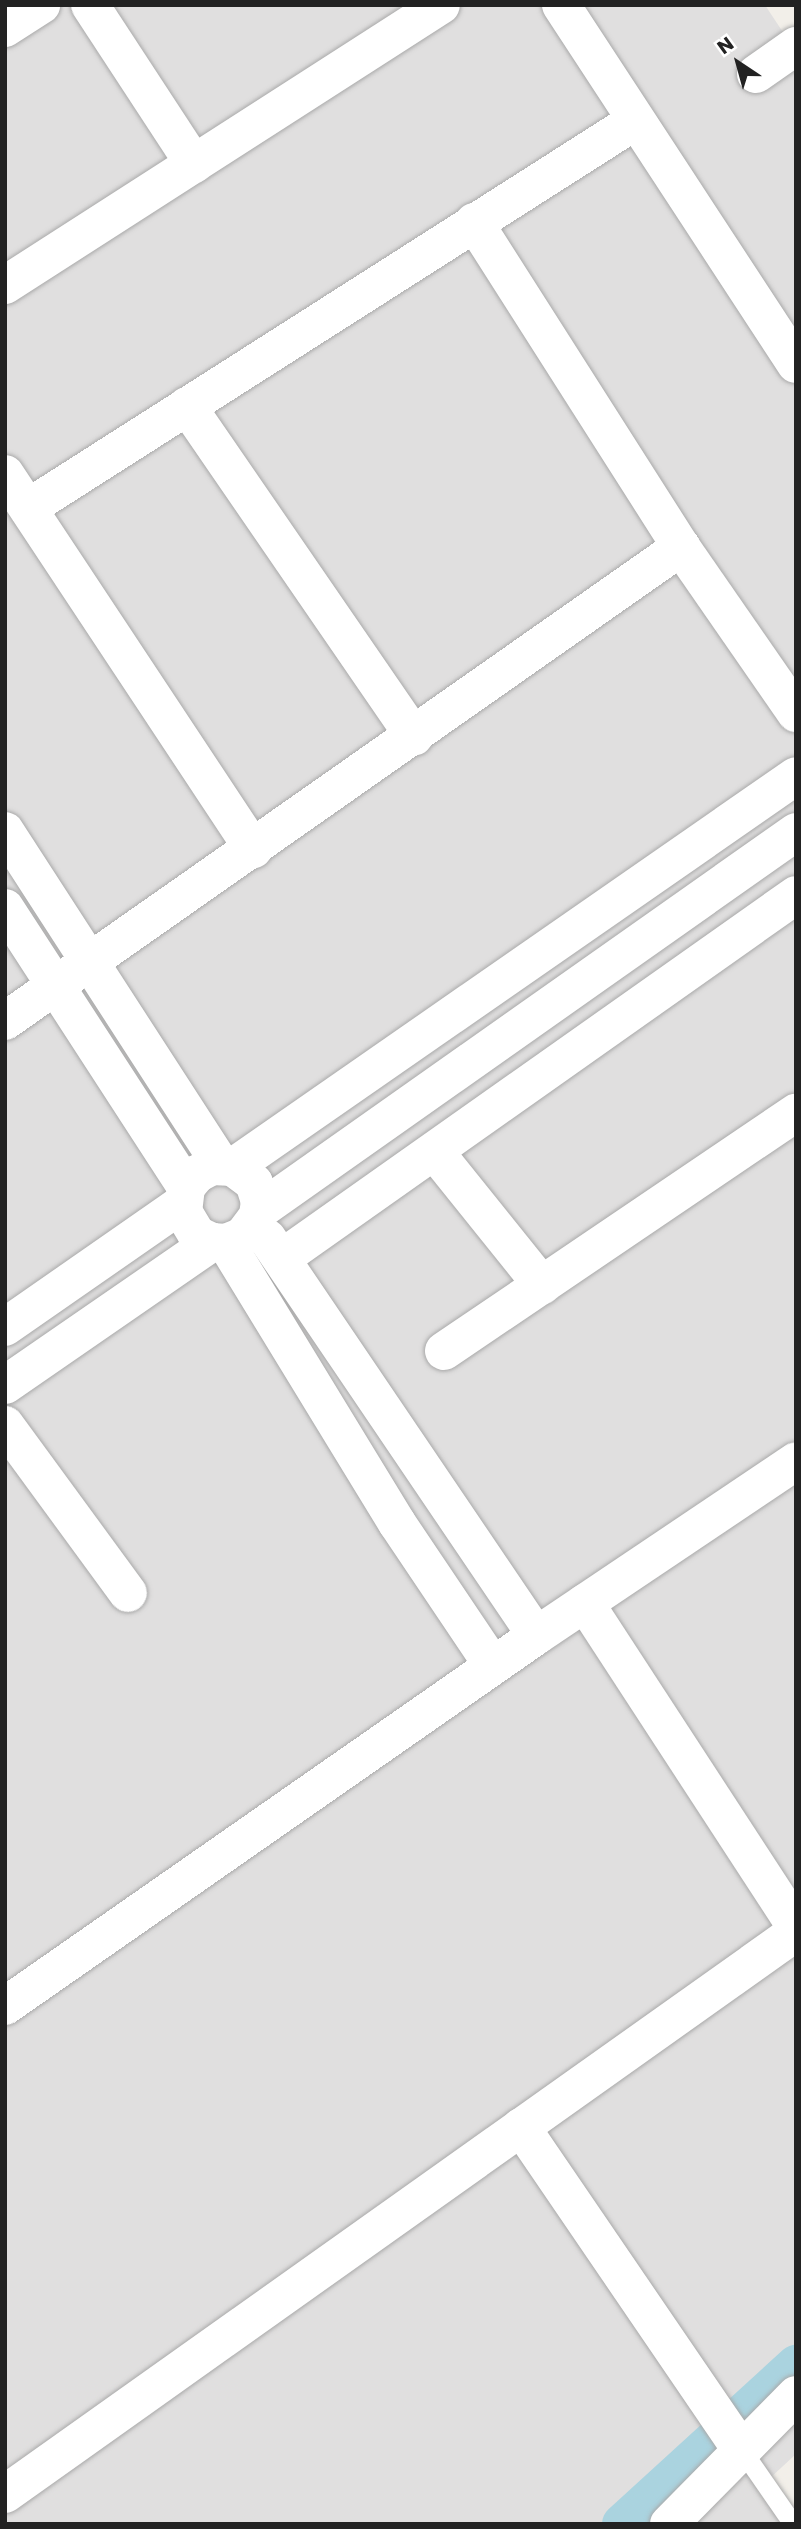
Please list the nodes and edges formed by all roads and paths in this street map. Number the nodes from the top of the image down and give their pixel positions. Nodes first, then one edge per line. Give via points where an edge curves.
1 (41, 5) edge
2 (90, 5) edge
3 (441, 5) edge
4 (561, 5) edge
5 (5, 28) edge
6 (796, 46) edge
7 (756, 74) dead end
8 (635, 121) junction
9 (194, 164) junction
10 (474, 222) junction
11 (5, 285) edge
12 (796, 364) edge
13 (187, 406) junction
14 (5, 474) edge
15 (28, 508) junction
16 (681, 547) junction
17 (796, 713) edge
18 (414, 736) junction
19 (796, 776) edge
20 (5, 831) edge
21 (796, 832) edge
22 (253, 849) junction
23 (796, 895) edge
24 (5, 908) edge
25 (90, 964) junction
26 (55, 986) junction
27 (5, 1021) edge
28 (796, 1113) edge
29 (435, 1152) junction
30 (227, 1166) junction
31 (184, 1196) junction
32 (238, 1229) junction
33 (282, 1258) junction
34 (542, 1286) junction
35 (5, 1327) edge
36 (444, 1352) dead end
37 (5, 1385) edge
38 (5, 1425) edge
39 (796, 1461) edge
40 (128, 1593) dead end
41 (585, 1603) junction
42 (536, 1636) junction
43 (493, 1665) junction
44 (796, 1930) edge
45 (5, 2007) edge
46 (521, 2127) junction
47 (796, 2395) edge
48 (735, 2439) junction
49 (5, 2494) edge
50 (669, 2524) edge
51 (793, 2524) edge

1 - 5 street
2 - 9 street
3 - 9 street
4 - 8 street
6 - 7 street
8 - 10 street
8 - 12 street
9 - 11 street
10 - 13 street
10 - 16 street
13 - 15 street
13 - 18 street
14 - 15 street
15 - 22 street
16 - 17 street
16 - 18 street
18 - 22 street
19 - 30 street
20 - 25 street
21 - 32 street
22 - 25 street
23 - 29 street
24 - 26 street
25 - 26 street
25 - 30 street
26 - 27 street
26 - 31 street
28 - 34 street
29 - 33 street
29 - 34 street
30 - 31 street via 197,1174
30 - 32 street via 242,1171 254,1184
31 - 32 street via 191,1228
31 - 35 street
32 - 33 street
32 - 37 street
32 - 43 street via 397,1523
33 - 42 street
34 - 36 street
38 - 40 street
39 - 41 street
41 - 42 street
41 - 44 street
42 - 43 street
43 - 45 street
44 - 46 street
46 - 48 street
46 - 49 street
47 - 48 street
48 - 50 street
48 - 51 lane

